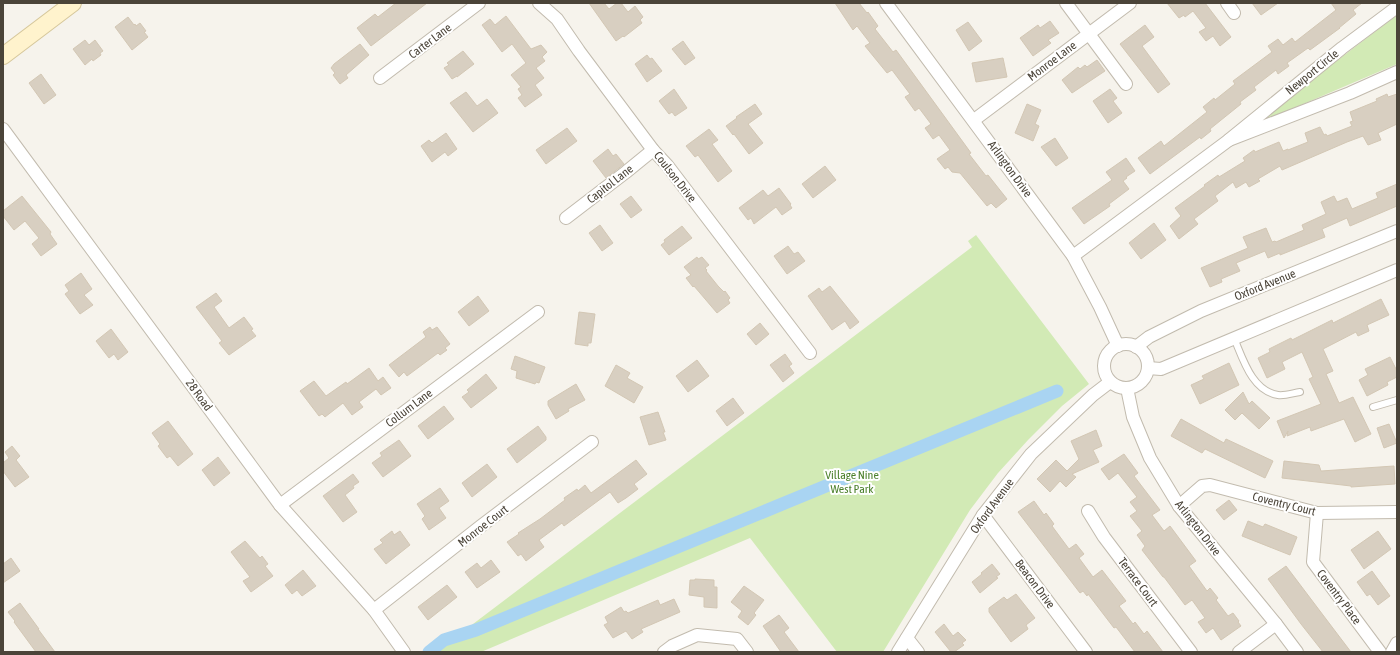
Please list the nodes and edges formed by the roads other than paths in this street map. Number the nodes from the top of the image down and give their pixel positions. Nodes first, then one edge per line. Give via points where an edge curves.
1 (73, 3) edge
2 (479, 3) edge
3 (539, 3) edge
4 (886, 3) edge
5 (1066, 3) edge
6 (1130, 3) edge
7 (1227, 3) edge
8 (1397, 7) edge
9 (1234, 13) dead end
10 (1089, 34) junction
11 (3, 56) edge
12 (1397, 72) edge
13 (380, 78) dead end
14 (1126, 84) dead end
15 (974, 120) junction
16 (3, 129) edge
17 (1229, 140) junction
18 (653, 150) junction
19 (566, 218) dead end
20 (1397, 231) edge
21 (1073, 256) junction
22 (1397, 270) edge
23 (538, 312) dead end
24 (1233, 337) junction
25 (1118, 346) junction
26 (1136, 347) junction
27 (810, 353) dead end
28 (1148, 368) junction
29 (1110, 382) junction
30 (1127, 388) junction
31 (1300, 392) dead end
32 (1397, 400) edge
33 (1374, 407) dead end
34 (592, 442) dead end
35 (280, 505) junction
36 (1179, 506) junction
37 (1088, 511) dead end
38 (1397, 512) edge
39 (1317, 513) junction
40 (983, 515) junction
41 (374, 610) junction
42 (1276, 624) junction
43 (907, 638) junction
44 (1397, 643) edge
45 (668, 649) edge
46 (404, 652) edge
47 (747, 652) edge
48 (898, 652) edge
49 (918, 652) edge
50 (1086, 652) edge
51 (1191, 652) edge
52 (1239, 652) edge
53 (1298, 652) edge
54 (1380, 652) edge
55 (1392, 652) edge

1 - 11 main road
2 - 13 street, Carter Lane
3 - 18 street, Coulson Drive via 557,19
4 - 15 street, Arlington Drive
5 - 10 street
6 - 10 street, Monroe Lane
7 - 9 street
8 - 17 street, Newport Circle
10 - 14 street
10 - 15 street, Monroe Lane
12 - 17 street, Newport Circle
15 - 21 street, Arlington Drive
16 - 35 street, 28 Road
17 - 21 street, Newport Circle
18 - 19 street, Capitol Lane
18 - 27 street, Coulson Drive
20 - 26 street, Oxford Avenue via 1201,311 1149,337
21 - 25 street, Arlington Drive
22 - 24 street
23 - 35 street, Collum Lane
24 - 28 street via 1161,369
24 - 31 lane via 1249,372 1262,388 1280,396
25 - 26 street
25 - 29 street via 1108,353 1104,365
26 - 28 street via 1145,356
28 - 30 street via 1144,380 1134,387
29 - 30 street via 1115,386
29 - 40 street, Oxford Avenue via 1093,394 1031,454
30 - 36 street, Arlington Drive via 1134,417 1150,458
32 - 33 lane
34 - 41 street, Monroe Court
35 - 41 street, 28 Road
36 - 39 street, Coventry Court via 1202,486 1210,485
36 - 42 street, Arlington Drive
37 - 51 street, Terrace Court via 1104,537
38 - 39 street, Coventry Court
39 - 54 street, Coventry Place via 1313,562
40 - 43 street, Oxford Avenue
40 - 50 street, Beacon Drive
41 - 46 street, 28 Road
42 - 52 street
42 - 53 street, Arlington Drive
43 - 48 street, Oxford Avenue
43 - 49 street
44 - 55 street
45 - 47 street via 697,635 737,639

